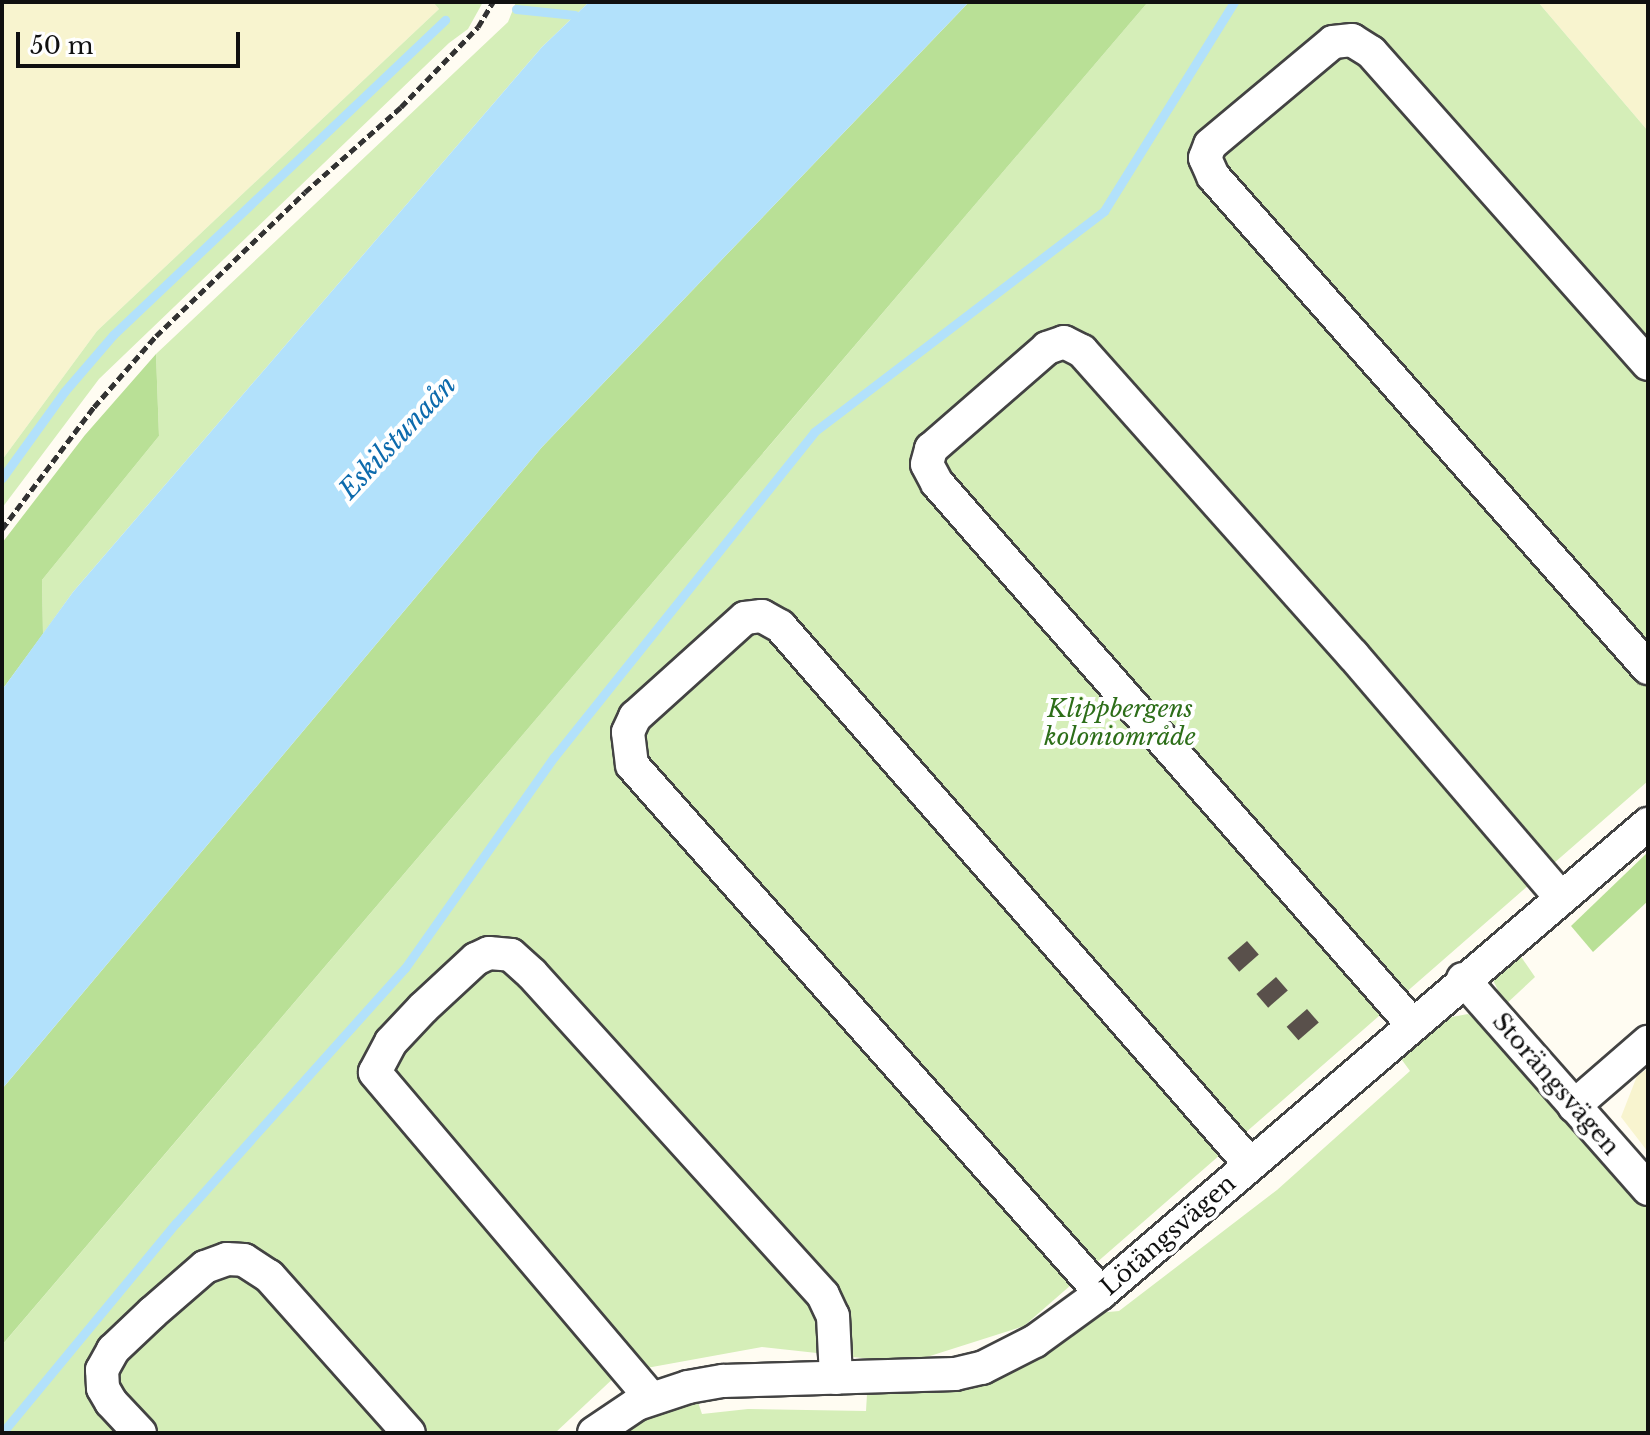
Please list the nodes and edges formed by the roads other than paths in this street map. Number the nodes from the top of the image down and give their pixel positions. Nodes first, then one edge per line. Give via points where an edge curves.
1 (1648, 364) edge
2 (1648, 668) edge
3 (1648, 824) edge
4 (1561, 898) junction
5 (1463, 979) junction
6 (1412, 1024) junction
7 (1648, 1042) edge
8 (1574, 1106) junction
9 (1250, 1164) junction
10 (1648, 1189) edge
11 (1101, 1293) junction
12 (836, 1378) junction
13 (651, 1398) junction
14 (140, 1433) edge
15 (409, 1433) edge
16 (594, 1433) edge

1 - 2 street via 1371,52 1352,40 1333,42 1210,145 1205,158 1213,176
3 - 4 street, Lötängsvägen
4 - 5 street, Lötängsvägen
4 - 6 street via 1082,351 1064,342 1047,348 931,449 927,464 937,483
5 - 6 street, Lötängsvägen
5 - 8 street, Storängsvägen
6 - 9 street, Lötängsvägen
7 - 8 street
8 - 10 street, Storängsvägen
9 - 11 street, Lötängsvägen
9 - 11 street via 780,626 762,616 745,618 635,717 628,732 632,765
11 - 12 street, Lötängsvägen via 1035,1341 982,1368 955,1374
12 - 13 street, Lötängsvägen via 723,1381
12 - 13 street via 833,1316 823,1295 532,974 511,955 489,953 476,959 402,1030 381,1055 375,1072
13 - 16 street, Lötängsvägen
14 - 15 street via 111,1402 102,1370 113,1350 163,1304 205,1267 227,1259 244,1260 269,1276

